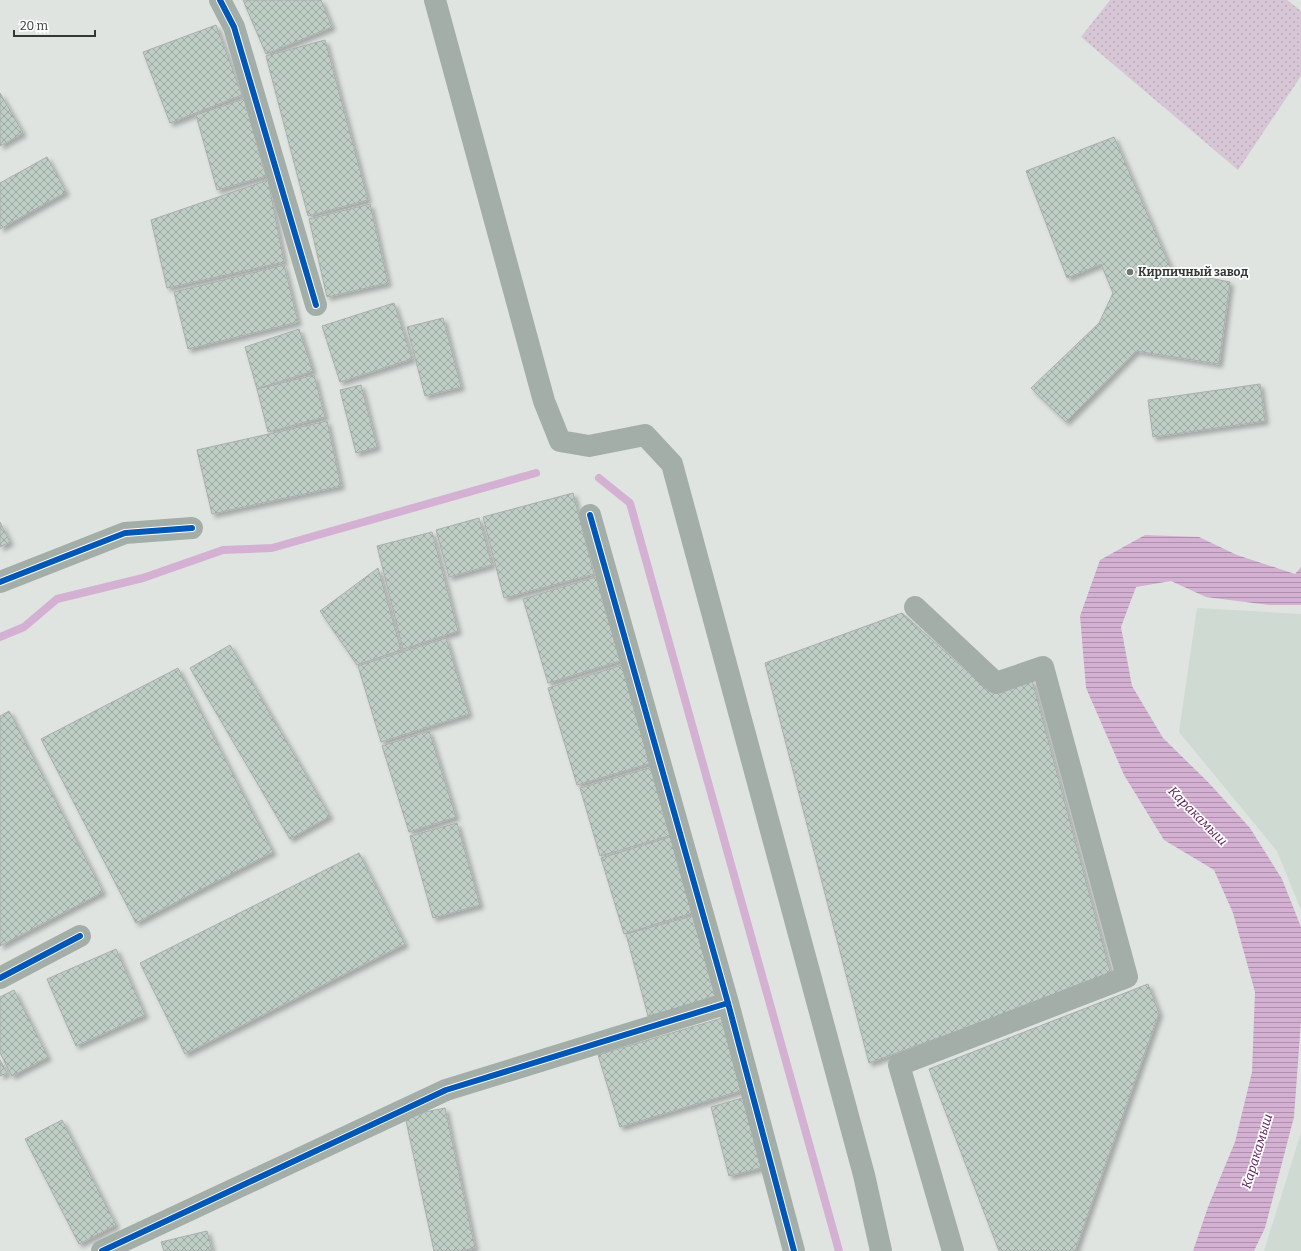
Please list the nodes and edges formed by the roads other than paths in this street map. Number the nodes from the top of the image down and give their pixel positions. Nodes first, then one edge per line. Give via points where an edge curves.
1 (220, 0) edge
2 (435, 0) edge
3 (316, 305) dead end
4 (590, 515) dead end
5 (192, 528) dead end
6 (0, 582) edge
7 (915, 607) dead end
8 (80, 936) dead end
9 (0, 978) edge
10 (728, 1003) junction
11 (102, 1251) edge
12 (794, 1251) edge
13 (881, 1251) edge
14 (953, 1251) edge

1 - 3 street via 234,28
2 - 13 street via 544,401 560,441 589,446 645,435 672,464 864,1175
4 - 10 street
5 - 6 street via 125,533
7 - 14 street via 996,683 1043,667 1127,977 900,1065
8 - 9 street
10 - 11 street via 446,1090
10 - 12 street

